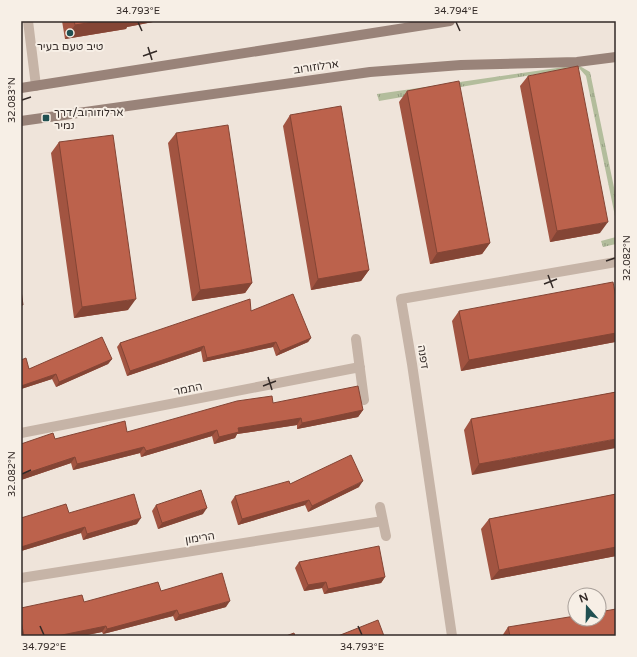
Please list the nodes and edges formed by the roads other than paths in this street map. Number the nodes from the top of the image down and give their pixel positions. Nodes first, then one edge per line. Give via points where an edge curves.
1 (28, 21) edge
2 (450, 21) edge
3 (616, 57) edge
4 (36, 86) junction
5 (21, 88) edge
6 (21, 121) edge
7 (616, 262) edge
8 (356, 339) dead end
9 (360, 367) junction
10 (364, 400) dead end
11 (21, 433) edge
12 (380, 507) dead end
13 (383, 521) junction
14 (386, 536) dead end
15 (21, 578) edge
16 (452, 636) edge

1 - 4 street
2 - 4 street
3 - 6 street, ארלוזורוב via 577,62 467,65 370,72
4 - 5 street
7 - 16 street, דפנה via 401,299
8 - 9 street
9 - 10 street
9 - 11 street, התמר
12 - 13 street
13 - 14 street
13 - 15 street, הרימון

